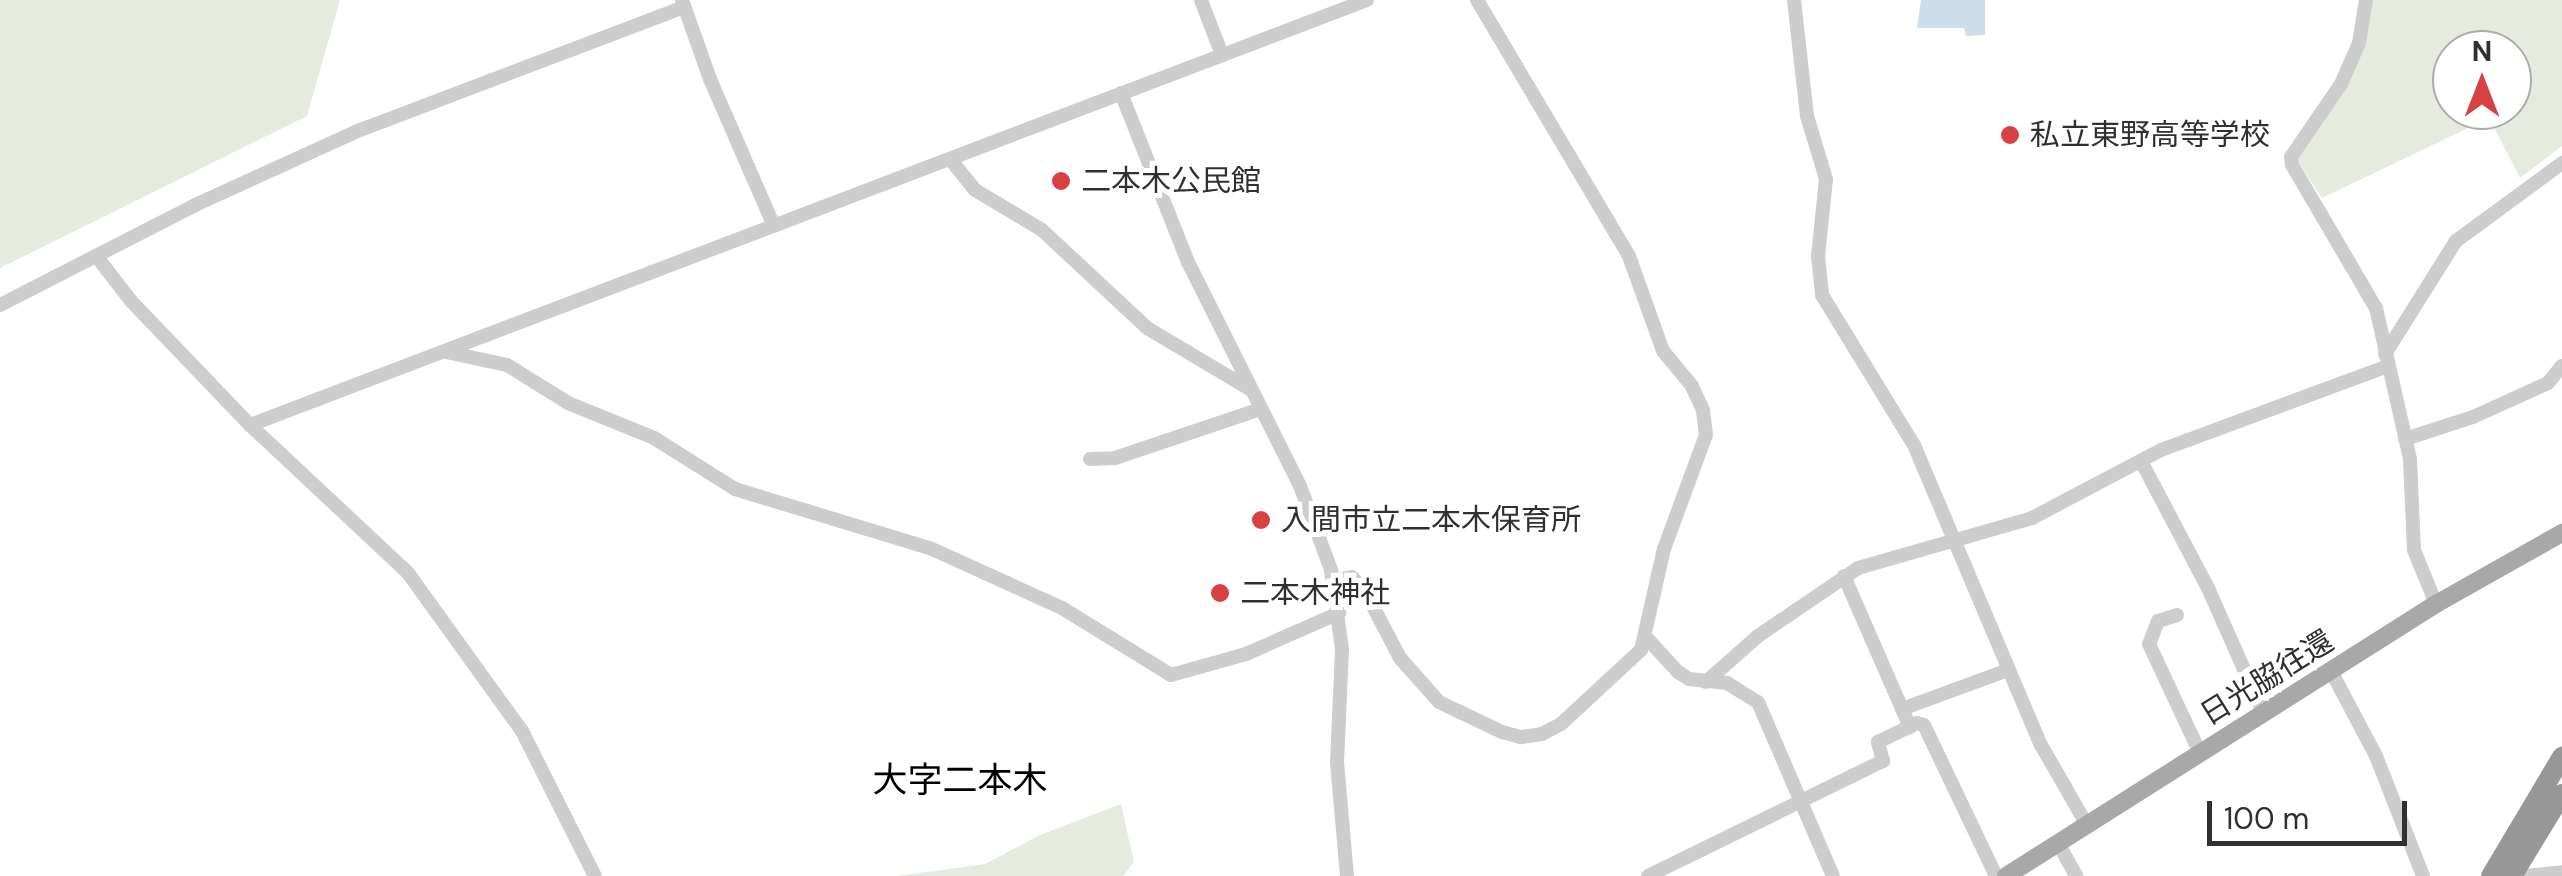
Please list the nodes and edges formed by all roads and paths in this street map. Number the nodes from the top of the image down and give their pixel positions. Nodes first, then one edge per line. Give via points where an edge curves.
1 (1201, 0) edge
2 (1367, 0) edge
3 (1477, 0) edge
4 (1794, 0) edge
5 (2366, 0) edge
6 (683, 3) edge
7 (1343, 4) edge
8 (1222, 55) junction
9 (1121, 93) junction
10 (950, 159) junction
11 (2562, 163) edge
12 (774, 226) junction
13 (97, 256) junction
14 (0, 305) edge
15 (442, 352) junction
16 (2387, 360) junction
17 (2562, 366) edge
18 (1252, 392) junction
19 (1261, 409) junction
20 (250, 425) junction
21 (2405, 439) junction
22 (1090, 459) dead end
23 (2142, 460) junction
24 (2562, 534) edge
25 (1954, 541) junction
26 (1844, 576) junction
27 (1334, 581) junction
28 (2436, 604) junction
29 (1339, 613) junction
30 (2177, 615) dead end
31 (1644, 636) junction
32 (2008, 670) junction
33 (2331, 671) junction
34 (1706, 682) junction
35 (1902, 709) junction
36 (2264, 712) junction
37 (1910, 727) junction
38 (2200, 753) junction
39 (2562, 757) edge
40 (2562, 794) edge
41 (1799, 804) junction
42 (2087, 825) junction
43 (2058, 843) junction
44 (2562, 872) edge
45 (595, 876) edge
46 (1347, 876) edge
47 (1648, 876) edge
48 (1833, 876) edge
49 (1996, 876) edge
50 (2006, 876) edge
51 (2076, 876) edge
52 (2422, 876) edge
53 (2492, 876) edge
54 (2512, 876) edge
55 (2525, 876) edge

1 - 8 street
2 - 7 street
3 - 31 street via 1629,256 1663,351 1702,410 1706,435 1664,549
4 - 25 street via 1806,116 1826,179 1818,256 1822,295 1914,445
5 - 16 street via 2359,43 2342,84 2292,157 2294,172 2376,308
6 - 12 street
6 - 13 street via 355,132
7 - 8 street
8 - 9 street
9 - 10 street
9 - 18 street via 1181,247
10 - 12 street
10 - 18 street via 975,190 1042,230 1147,328
11 - 16 street via 2456,242
12 - 15 street
13 - 14 street
13 - 20 street
15 - 20 street
15 - 29 street via 507,365 568,403 654,438 735,489 932,549 1062,608 1170,675 1246,654
16 - 21 street
16 - 23 street
17 - 21 street via 2548,383
18 - 19 street
19 - 22 street via 1115,458
19 - 27 street via 1314,520
20 - 45 street via 408,573 446,620 522,731
21 - 28 street via 2414,550
23 - 25 street via 2032,518
23 - 36 street
24 - 28 main road, 日光脇往還
25 - 26 street
25 - 32 street
26 - 34 street
26 - 35 street
27 - 29 street
27 - 31 street via 1352,577 1359,585 1400,658 1439,702 1521,737 1561,724 1641,650
28 - 33 main road, 日光脇往還
29 - 46 street via 1338,798
30 - 38 street via 2158,621 2149,644
31 - 34 street via 1678,672
32 - 35 street
32 - 42 street
33 - 36 main road, 日光脇往還
33 - 52 street via 2376,756
34 - 41 street via 1727,684 1758,702
35 - 37 street
36 - 38 main road, 日光脇往還
37 - 41 street via 1878,742 1883,761
37 - 49 street via 1924,725
38 - 42 main road, 日光脇往還
39 - 53 highway
40 - 54 highway
41 - 47 street
41 - 48 street
42 - 43 main road, 日光脇往還
43 - 50 main road, 日光脇往還
43 - 51 street
44 - 55 street

